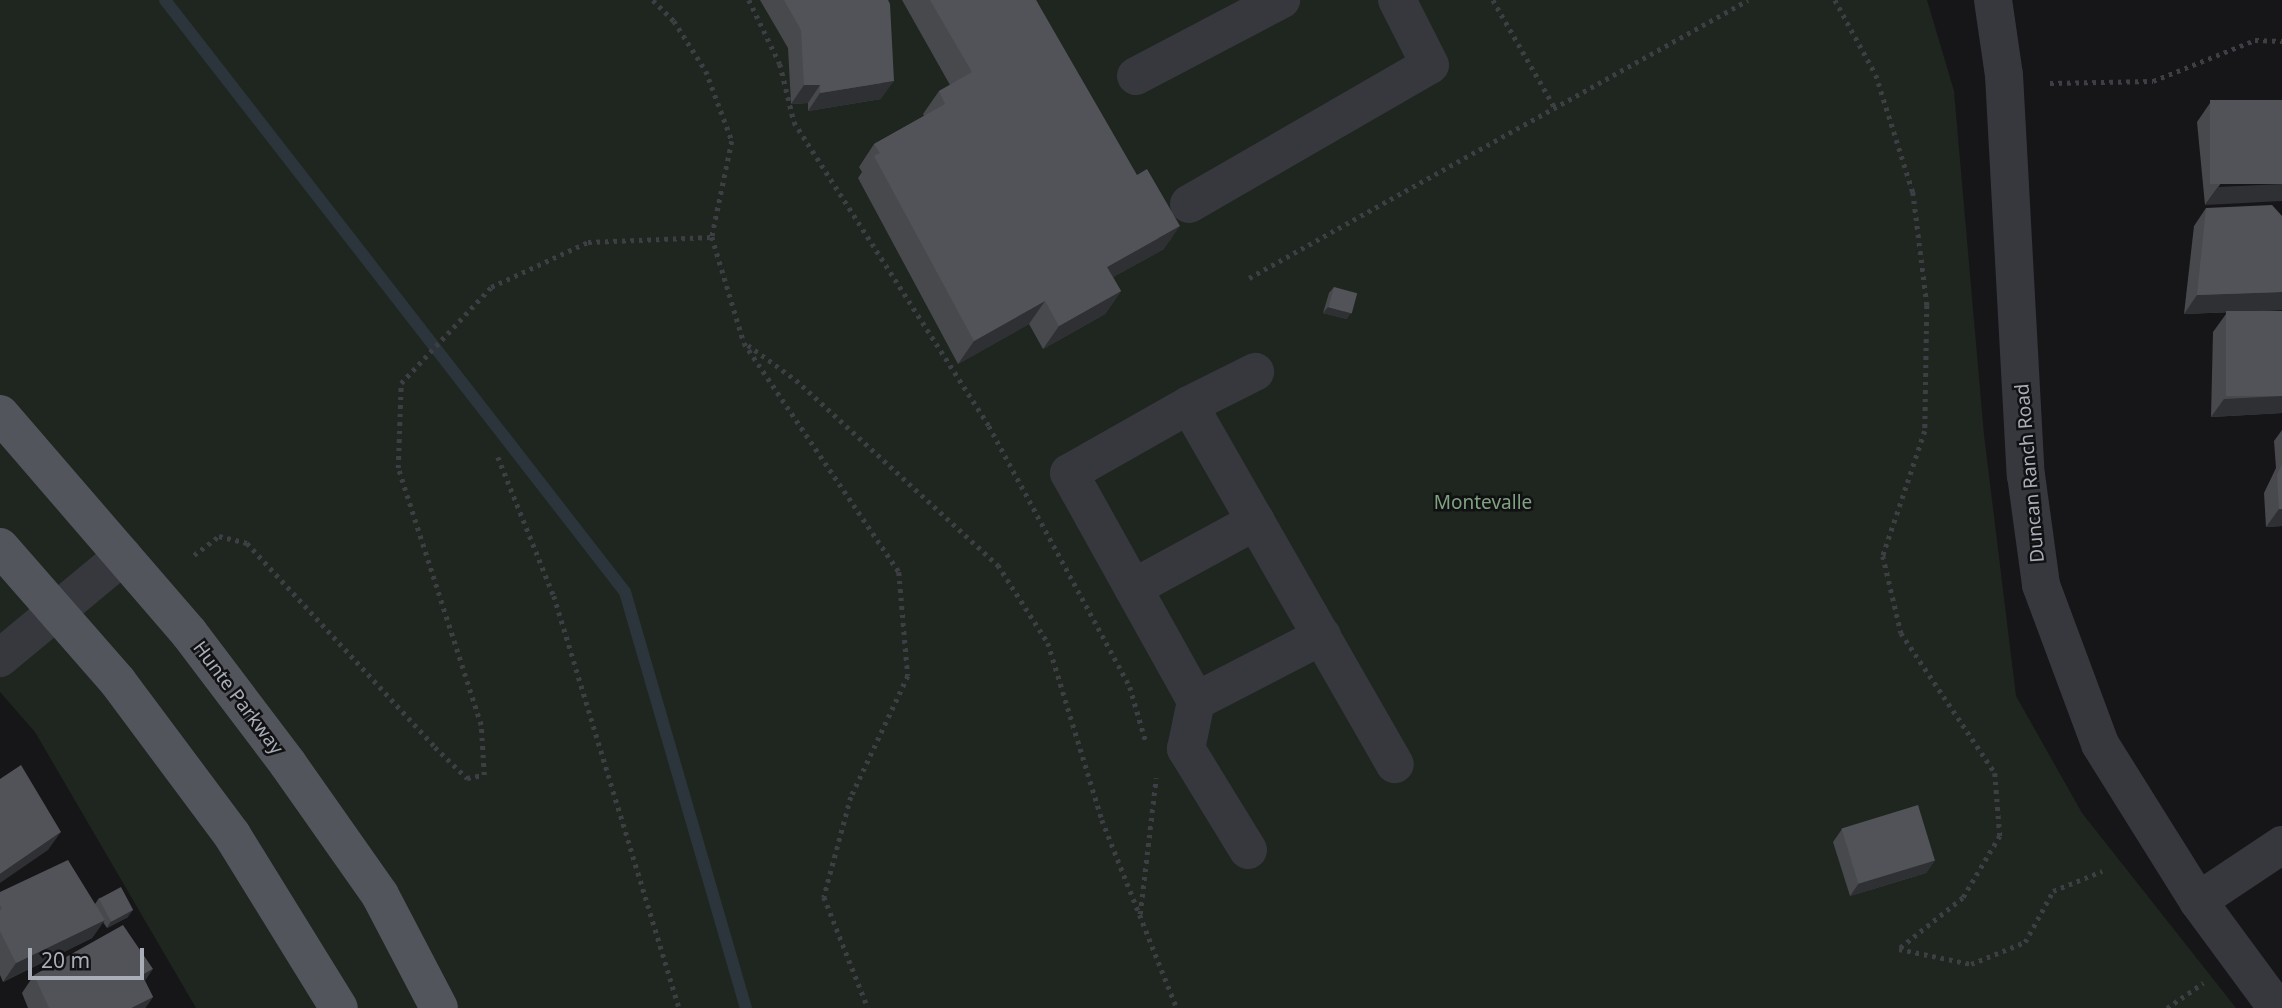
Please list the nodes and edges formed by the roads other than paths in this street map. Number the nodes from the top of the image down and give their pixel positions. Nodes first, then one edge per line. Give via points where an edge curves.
1 (1282, 0) edge
2 (1397, 0) edge
3 (1993, 0) edge
4 (1136, 76) dead end
5 (1189, 204) dead end
6 (1255, 372) dead end
7 (1189, 405) junction
8 (0, 414) edge
9 (1256, 521) junction
10 (0, 547) edge
11 (123, 556) junction
12 (1133, 588) junction
13 (55, 611) junction
14 (1322, 636) junction
15 (0, 659) edge
16 (1196, 701) junction
17 (1395, 764) dead end
18 (2282, 845) edge
19 (1248, 850) dead end
20 (2198, 901) junction
21 (339, 1008) edge
22 (439, 1008) edge
23 (2277, 1008) edge

1 - 4 street
2 - 5 street via 1430,65
3 - 20 street, Duncan Ranch Road via 2004,75 2026,475 2041,585 2100,744
6 - 7 street
7 - 9 street
7 - 12 street via 1069,473
8 - 11 main road, Hunte Parkway
9 - 12 street
9 - 14 street
10 - 13 main road
11 - 13 street
11 - 22 main road, Hunte Parkway via 189,633 380,895
12 - 16 street
13 - 15 street
13 - 21 main road via 118,682 232,835
14 - 16 street
14 - 17 street
16 - 19 street via 1186,748
18 - 20 street
20 - 23 street, Duncan Ranch Road

